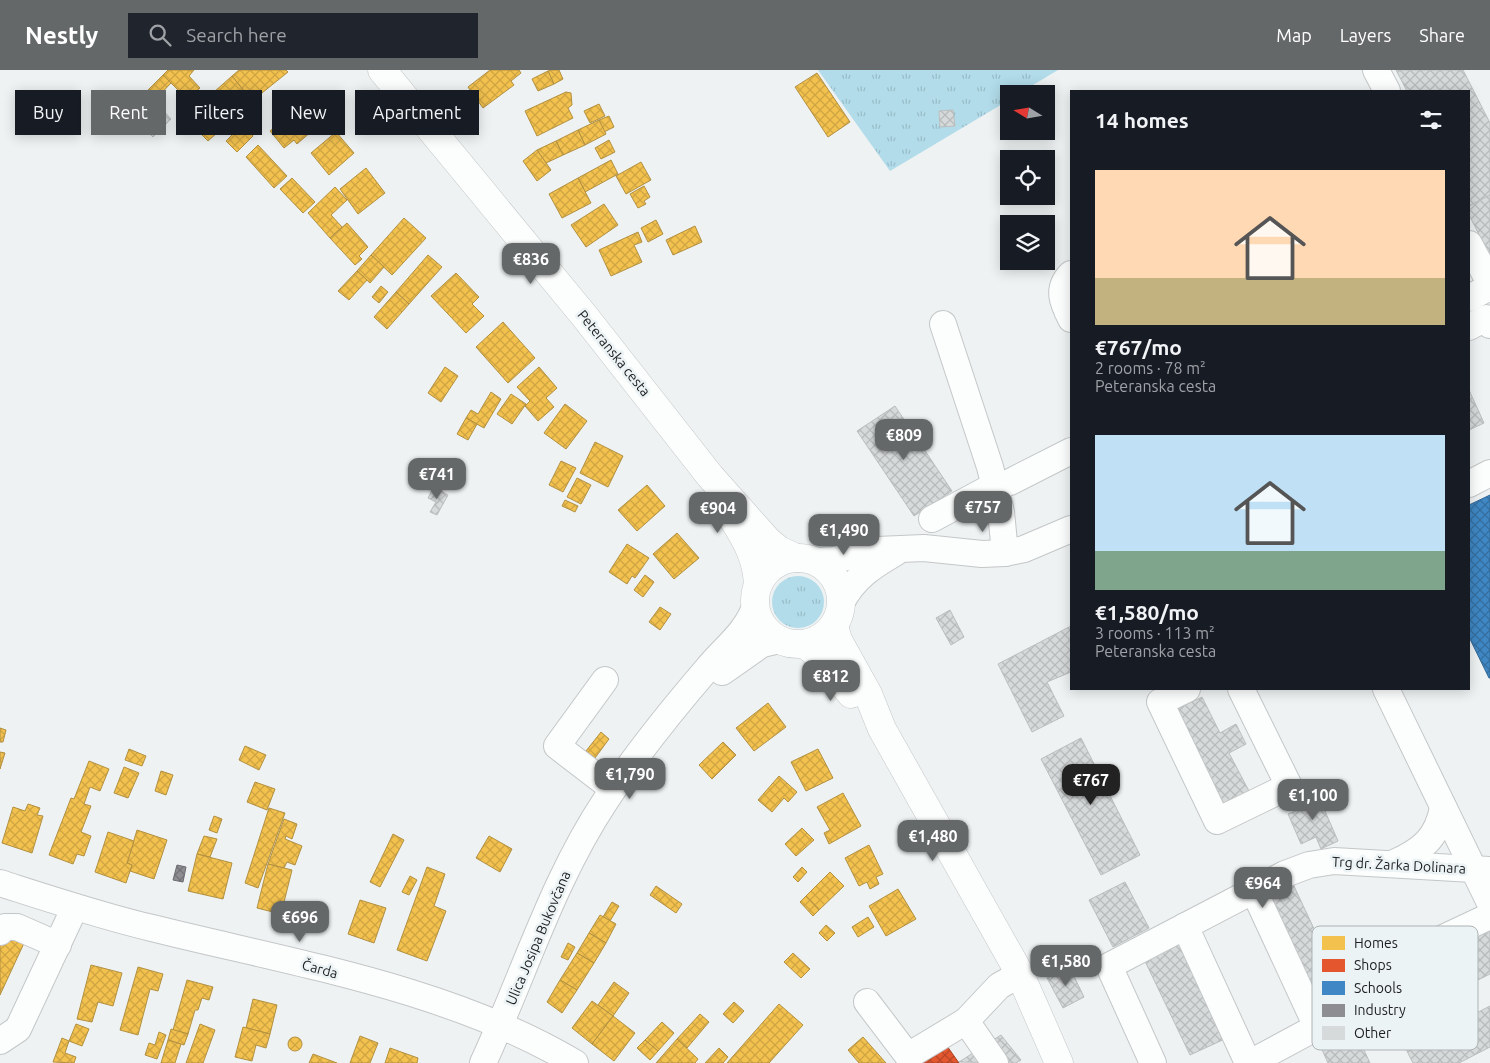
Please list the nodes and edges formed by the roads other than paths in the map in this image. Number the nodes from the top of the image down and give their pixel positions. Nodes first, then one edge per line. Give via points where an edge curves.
1 (382, 70) edge
2 (1376, 70) edge
3 (1386, 90) edge
4 (1470, 246) edge
5 (1070, 275) edge
6 (1490, 283) edge
7 (1490, 287) edge
8 (1470, 297) edge
9 (1070, 317) edge
10 (943, 324) dead end
11 (1070, 452) edge
12 (1490, 473) edge
13 (710, 476) junction
14 (1470, 483) edge
15 (995, 487) junction
16 (932, 519) dead end
17 (1070, 529) edge
18 (902, 549) junction
19 (1005, 553) junction
20 (806, 560) junction
21 (757, 596) junction
22 (838, 614) junction
23 (792, 642) junction
24 (605, 680) dead end
25 (1185, 690) edge
26 (1241, 690) edge
27 (1386, 690) edge
28 (686, 696) junction
29 (882, 729) junction
30 (613, 789) junction
31 (1443, 807) junction
32 (1394, 863) junction
33 (1481, 869) edge
34 (0, 883) edge
35 (1254, 891) junction
36 (1490, 903) edge
37 (75, 907) junction
38 (1490, 916) edge
39 (1185, 926) junction
40 (1469, 926) edge
41 (0, 932) edge
42 (58, 945) junction
43 (1020, 974) junction
44 (868, 1002) dead end
45 (1310, 1011) joint
46 (1312, 1015) edge
47 (966, 1021) junction
48 (500, 1026) junction
49 (1312, 1029) edge
50 (9, 1035) edge
51 (905, 1059) edge
52 (1052, 1060) edge
53 (483, 1063) edge
54 (575, 1063) edge
55 (995, 1063) edge
56 (1153, 1063) edge
57 (1249, 1063) edge

1 - 13 main road, Peteranska cesta via 586,318
2 - 3 street
4 - 6 street
5 - 9 street via 1061,293
7 - 8 street
10 - 15 street
11 - 15 street
12 - 14 street
13 - 20 main road, Peteranska cesta via 768,541 779,550
13 - 21 main road, Peteranska cesta via 724,505 748,541 758,566
15 - 16 street
15 - 19 street
17 - 19 street via 1024,549
18 - 19 street via 941,548 982,554
18 - 20 street via 877,550 834,560
18 - 22 street via 855,580
20 - 21 main road via 785,560 774,566 765,574
20 - 22 main road via 826,568 834,578 840,590
21 - 23 main road via 759,620 768,632
21 - 28 street, Ulica Josipa Bukovčana via 744,631
22 - 23 main road via 817,640
22 - 29 main road via 838,640 868,694
23 - 28 street, Ulica Josipa Bukovčana via 762,644
23 - 29 main road via 815,650
24 - 30 street via 557,746
25 - 26 street via 1160,702 1217,821 1289,786
27 - 31 street
28 - 30 street, Ulica Josipa Bukovčana via 636,754
29 - 43 main road
30 - 48 street, Ulica Josipa Bukovčana via 555,892
31 - 32 street via 1438,827 1426,846
31 - 33 street
32 - 33 street, Trg dr. Žarka Dolinara
32 - 35 street, Trg dr. Žarka Dolinara via 1321,862 1285,874
33 - 36 street
34 - 37 street, Čarda
35 - 39 street, Trg dr. Žarka Dolinara
35 - 45 street
37 - 42 street
37 - 48 street, Čarda via 377,985 462,1010
38 - 40 street
39 - 56 street, Trg dr. Žarka Dolinara via 1109,966
39 - 57 street
41 - 42 street via 4,927 17,927
42 - 50 street
43 - 47 street via 1000,986
43 - 52 main road
44 - 51 street
45 - 46 street
47 - 51 street
47 - 55 street
48 - 53 street, Ulica Josipa Bukovčana
48 - 54 street, Čarda
49 - 57 street

